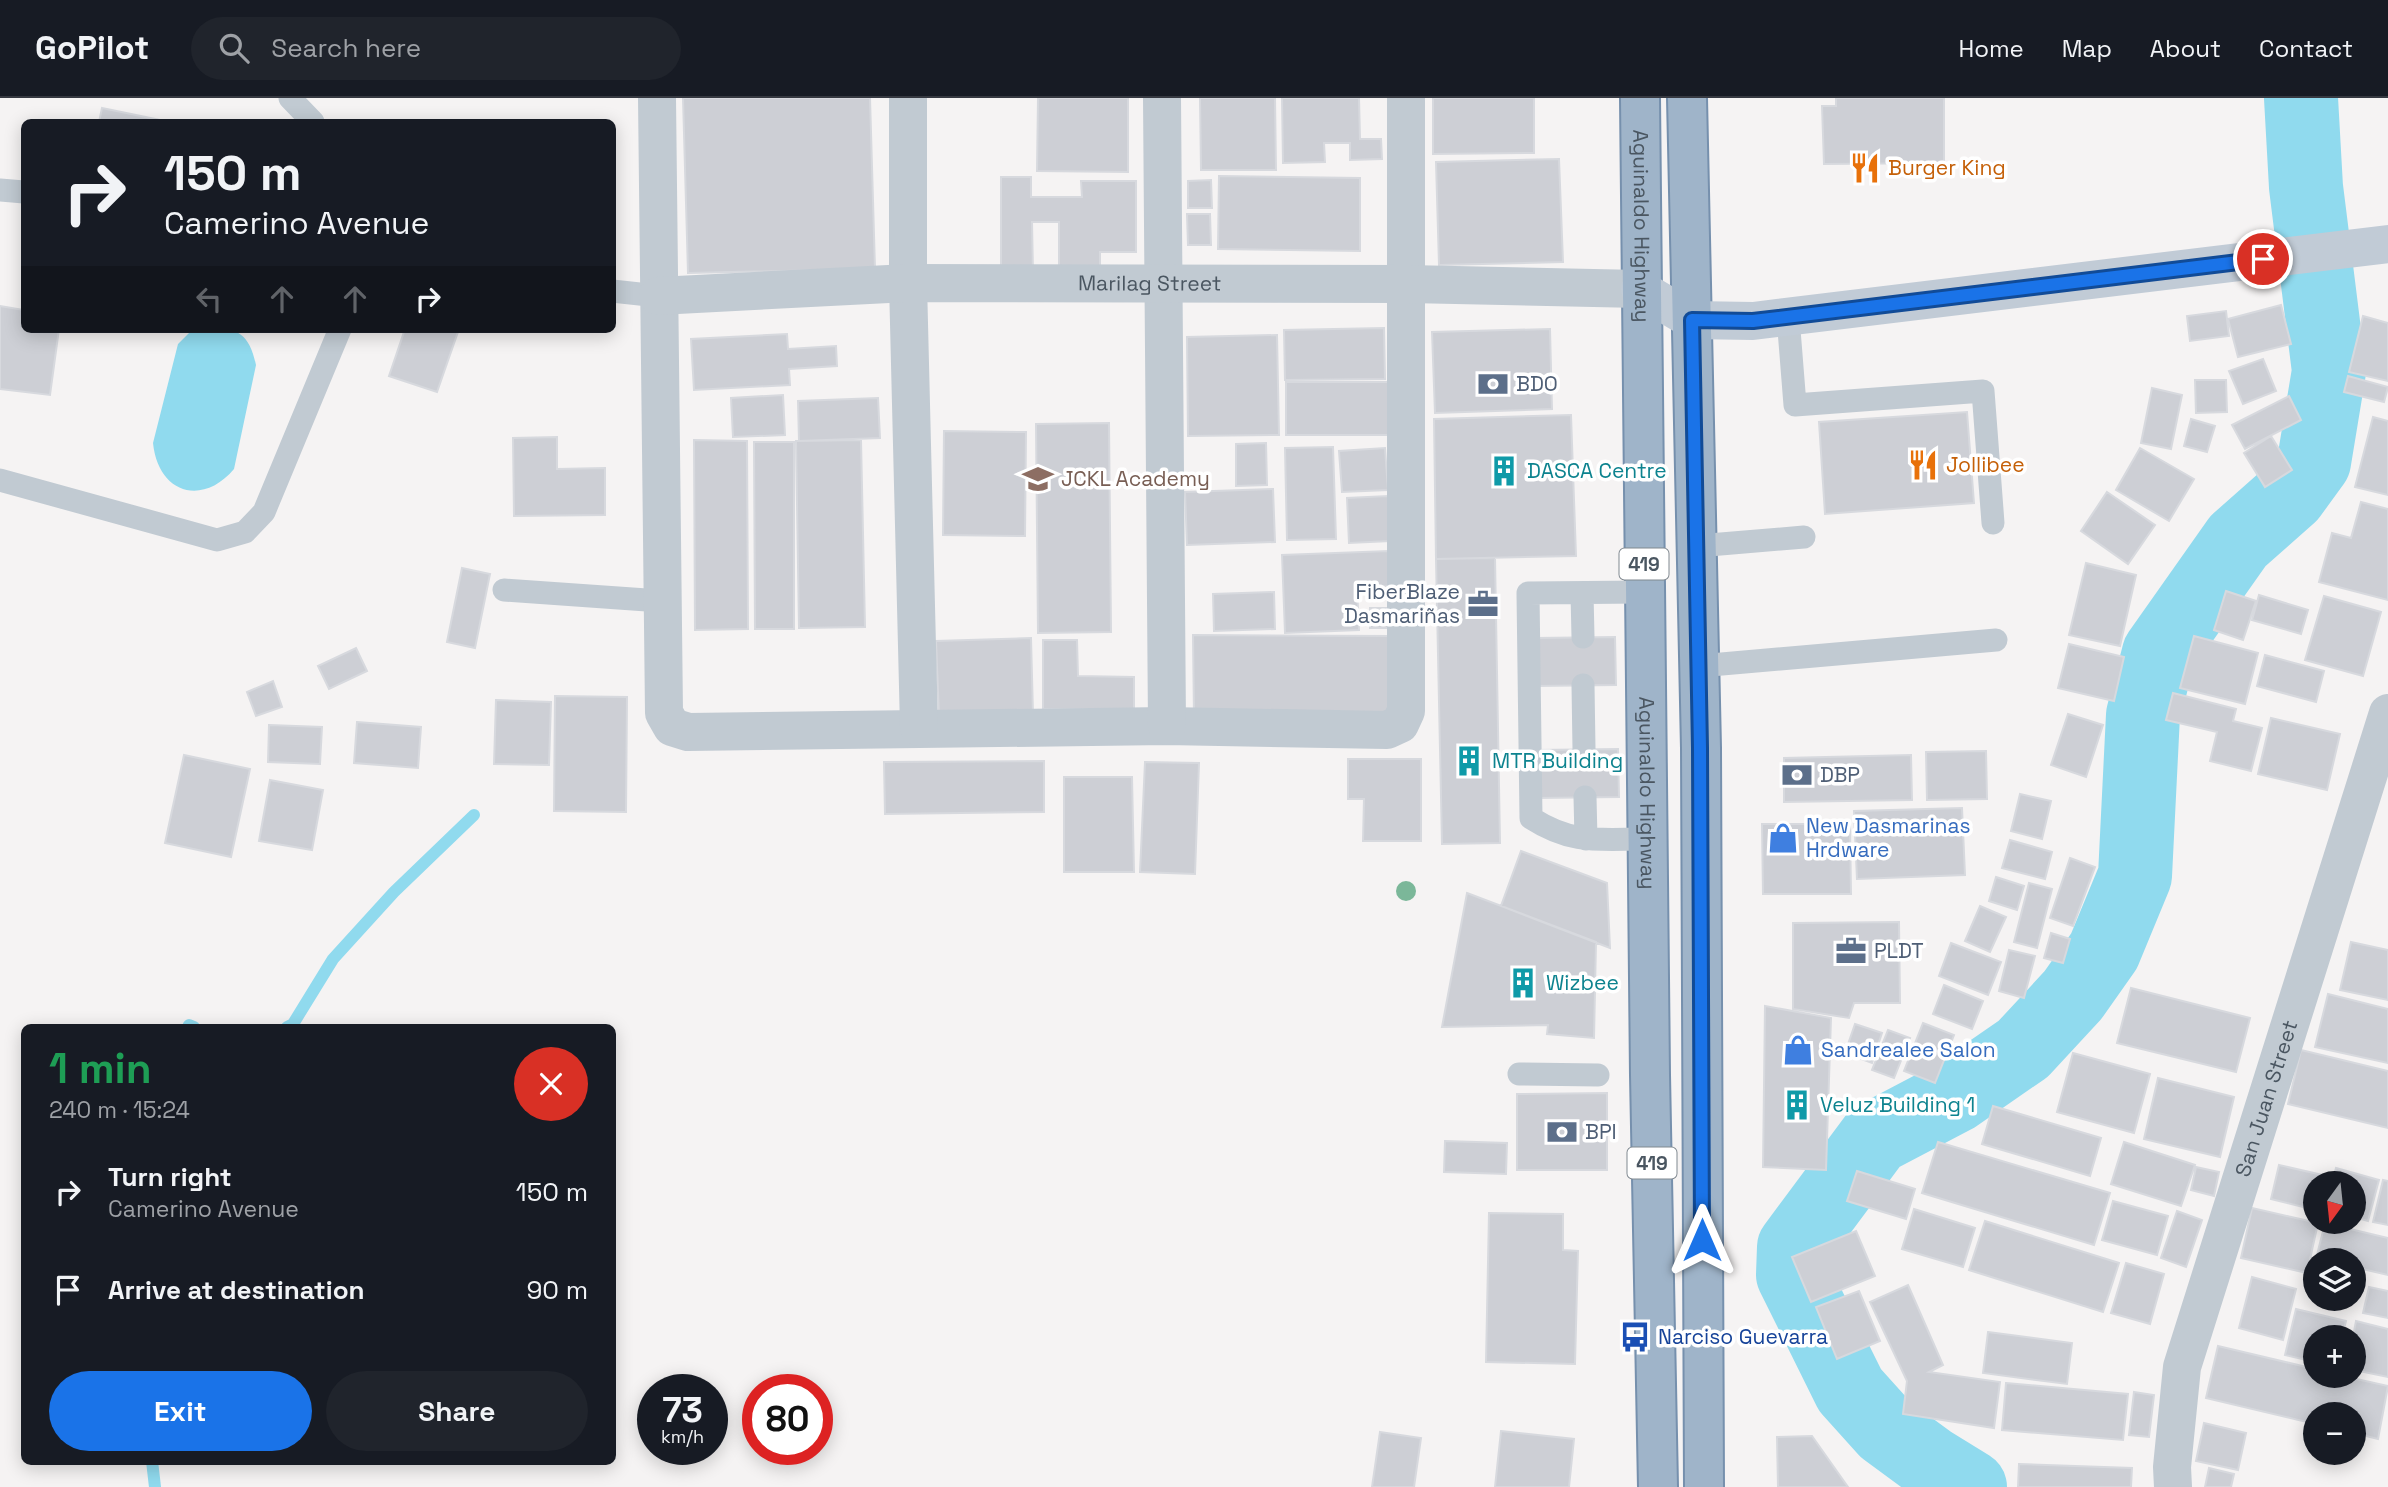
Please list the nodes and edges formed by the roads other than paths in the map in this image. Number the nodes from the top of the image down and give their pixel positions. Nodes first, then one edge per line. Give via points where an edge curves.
1 (290, 98) edge
2 (657, 98) edge
3 (908, 98) edge
4 (1162, 98) edge
5 (1406, 98) edge
6 (1640, 98) edge
7 (1687, 98) edge
8 (310, 119) edge
9 (0, 190) edge
10 (21, 192) edge
11 (2376, 245) edge
12 (908, 283) junction
13 (1408, 284) junction
14 (1165, 285) junction
15 (1640, 289) junction
16 (616, 291) edge
17 (658, 296) junction
18 (1788, 317) junction
19 (1692, 320) junction
20 (338, 333) edge
21 (0, 480) edge
22 (1993, 523) dead end
23 (1804, 537) dead end
24 (1697, 546) junction
25 (504, 590) dead end
26 (1644, 592) junction
27 (1582, 593) junction
28 (661, 601) junction
29 (1583, 637) dead end
30 (1996, 640) dead end
31 (1699, 666) junction
32 (1583, 685) dead end
33 (2388, 713) edge
34 (1167, 726) junction
35 (919, 727) junction
36 (1584, 749) dead end
37 (1585, 797) dead end
38 (1699, 836) junction
39 (1586, 839) junction
40 (1647, 839) junction
41 (1519, 1074) dead end
42 (1598, 1075) dead end
43 (1658, 1487) edge
44 (1704, 1487) edge
45 (2173, 1487) edge

1 - 8 lane
2 - 17 street
3 - 12 street
4 - 14 street
5 - 13 street
6 - 15 highway, Aguinaldo Highway / 419
7 - 19 highway, 419
9 - 10 lane
11 - 18 main road
12 - 14 street, Marilag Street
12 - 17 street, Marilag Street
12 - 35 street
13 - 14 street, Marilag Street
13 - 15 street, Marilag Street
13 - 34 street via 1406,711 1400,724 1387,730
14 - 34 street
15 - 19 main road
15 - 26 highway, Aguinaldo Highway / 419
16 - 17 lane
17 - 28 street
18 - 19 main road
18 - 22 lane via 1795,405 1983,391
19 - 24 highway, 419
20 - 21 lane via 264,512 245,532 216,540
23 - 24 lane
24 - 31 highway, 419
25 - 28 lane
26 - 27 lane
26 - 40 highway, Aguinaldo Highway / 419
27 - 29 lane
27 - 39 lane via 1528,593 1531,818 1556,834
28 - 35 street via 664,713 672,727 688,732
30 - 31 lane
31 - 38 highway, 419
32 - 36 lane
33 - 45 street, San Juan Street via 2182,1367
34 - 35 street
37 - 39 lane
38 - 40 highway
38 - 44 highway, 419
39 - 40 lane
40 - 43 highway, Aguinaldo Highway / 419
41 - 42 lane

